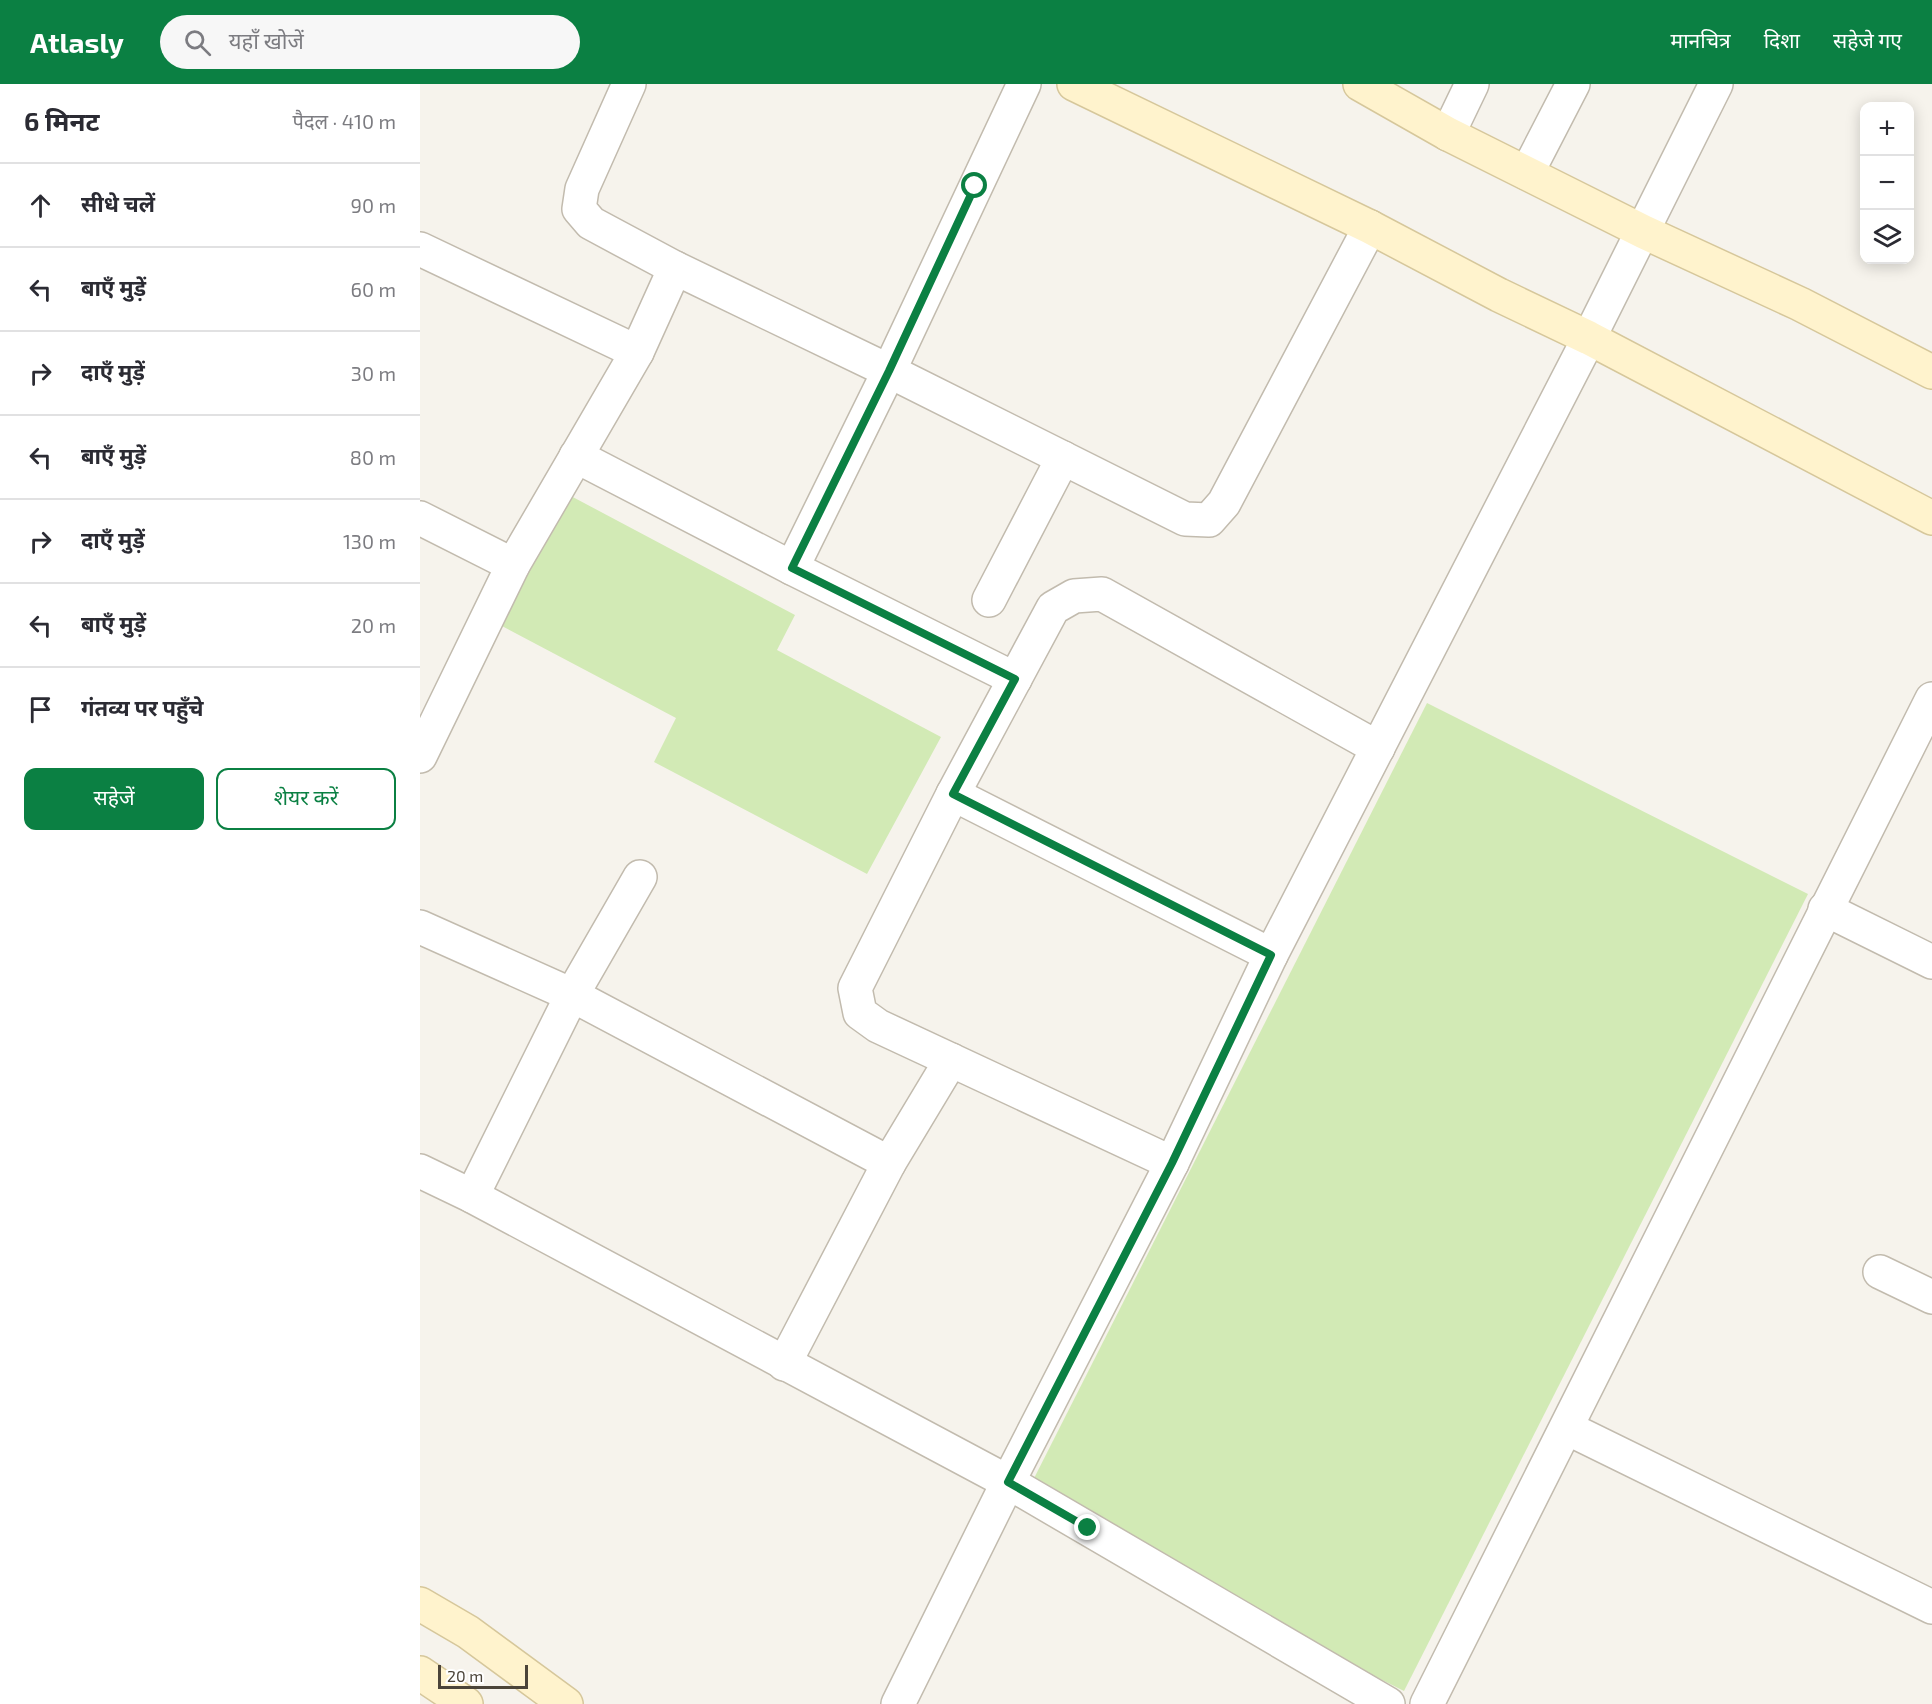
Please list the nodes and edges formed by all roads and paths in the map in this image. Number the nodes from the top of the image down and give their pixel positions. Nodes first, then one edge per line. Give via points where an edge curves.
1 (629, 84) edge
2 (1024, 84) edge
3 (1074, 84) edge
4 (1360, 84) edge
5 (1472, 84) edge
6 (1574, 84) edge
7 (1716, 84) edge
8 (1448, 134) junction
9 (1527, 173) junction
10 (1370, 227) junction
11 (1644, 232) junction
12 (420, 249) edge
13 (675, 268) junction
14 (1589, 338) junction
15 (637, 352) junction
16 (889, 371) junction
17 (1932, 372) edge
18 (576, 456) junction
19 (1063, 458) junction
20 (420, 518) edge
21 (1932, 518) edge
22 (513, 565) junction
23 (792, 568) junction
24 (989, 600) dead end
25 (1015, 679) junction
26 (1932, 699) edge
27 (1378, 748) junction
28 (420, 756) edge
29 (953, 794) junction
30 (640, 877) dead end
31 (1825, 909) junction
32 (420, 927) edge
33 (1271, 955) junction
34 (1932, 962) edge
35 (572, 995) junction
36 (951, 1060) junction
37 (889, 1163) junction
38 (1172, 1163) junction
39 (420, 1172) edge
40 (472, 1196) junction
41 (1880, 1272) dead end
42 (1932, 1297) edge
43 (784, 1364) junction
44 (1567, 1428) junction
45 (1008, 1482) junction
46 (420, 1604) edge
47 (1932, 1607) edge
48 (420, 1673) edge
49 (466, 1704) edge
50 (566, 1704) edge
51 (898, 1704) edge
52 (1388, 1704) edge
53 (1427, 1704) edge

1 - 13 street via 582,189 579,209 591,223
2 - 16 street
3 - 10 street
4 - 8 street
5 - 8 street
6 - 9 street
7 - 11 street
8 - 9 street
9 - 11 street
10 - 14 street
10 - 19 street via 1224,502 1209,520 1185,519
11 - 14 street
11 - 17 street via 1800,304
12 - 15 street
13 - 15 street
13 - 16 street
14 - 21 street
14 - 27 street
15 - 18 street
16 - 19 street
16 - 23 street
18 - 22 street
18 - 23 street
19 - 24 street
20 - 22 street
22 - 28 street
23 - 25 street
25 - 27 street via 1053,608 1074,596 1102,594
25 - 29 street
26 - 31 street
27 - 33 street
29 - 33 street
29 - 36 street via 855,988 860,1013 878,1026
30 - 35 street
31 - 34 street
31 - 44 street
32 - 35 street
33 - 38 street
35 - 37 street
35 - 40 street
36 - 37 street
36 - 38 street
37 - 43 street
38 - 45 street
39 - 40 street
40 - 43 street
41 - 42 street
43 - 45 street
44 - 47 street
44 - 53 street
45 - 51 street
45 - 52 street
46 - 50 street via 468,1632
48 - 49 street

